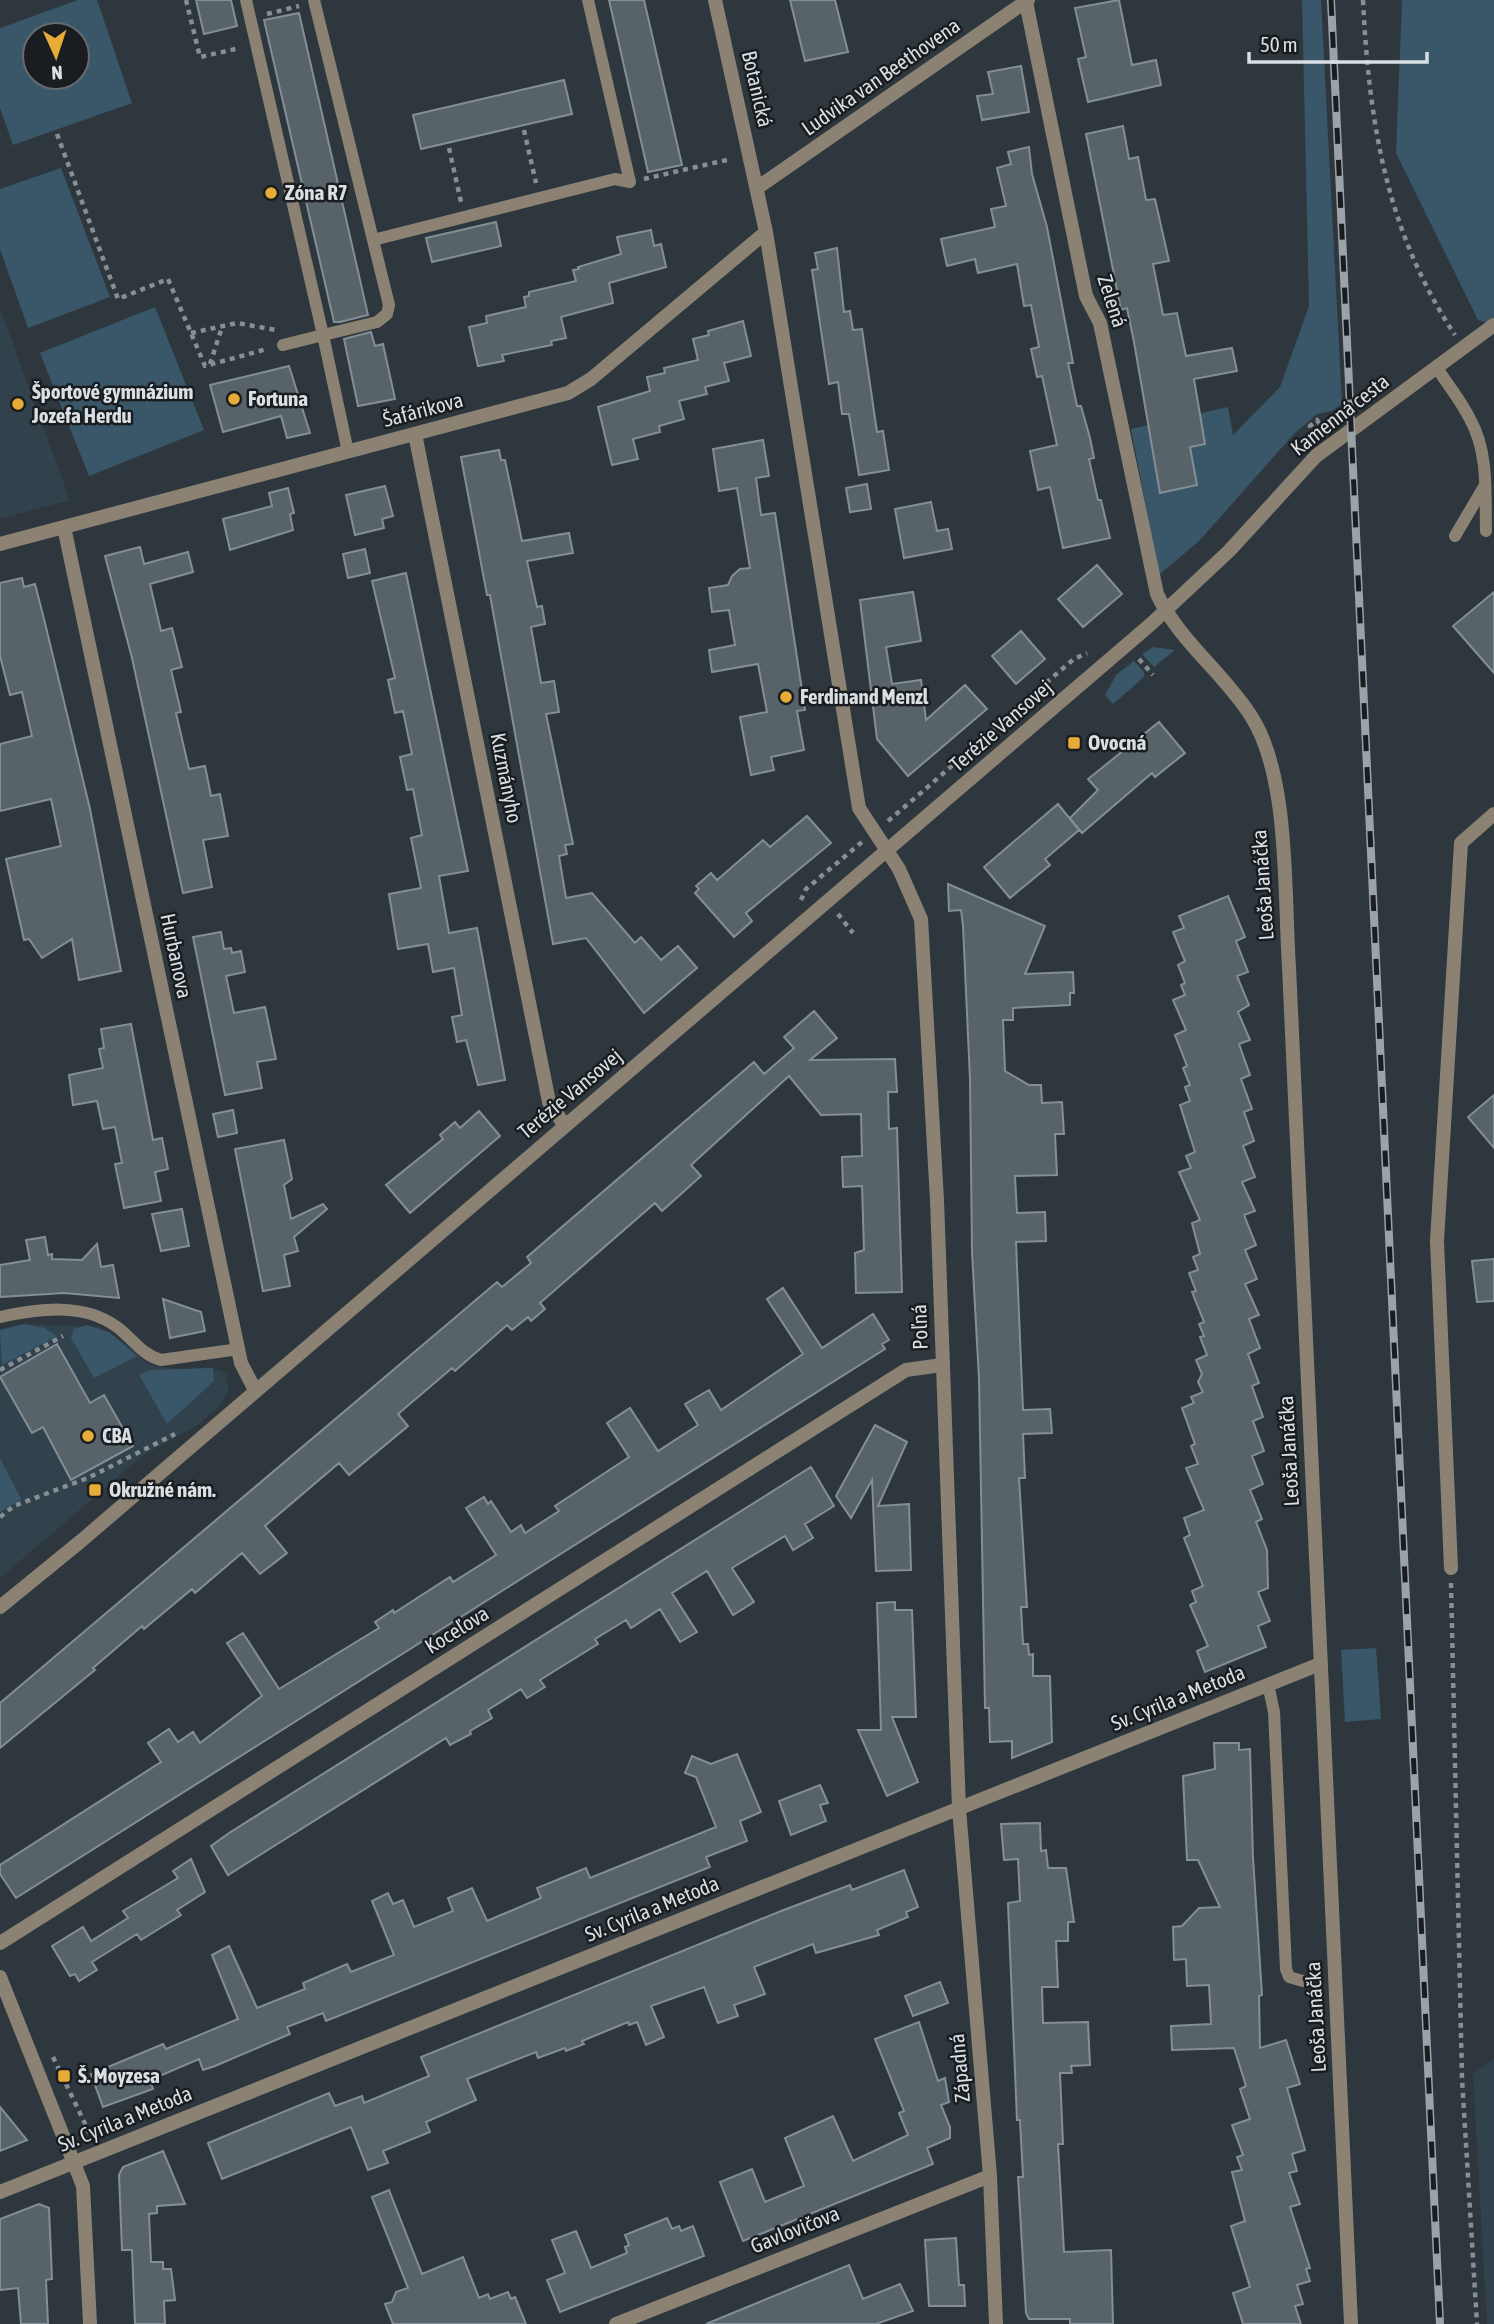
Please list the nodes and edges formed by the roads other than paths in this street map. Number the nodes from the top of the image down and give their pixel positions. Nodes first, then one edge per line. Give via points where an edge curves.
1 (246, 0) edge
2 (588, 0) edge
3 (715, 0) edge
4 (314, 1) edge
5 (1027, 1) edge
6 (757, 188) junction
7 (765, 232) junction
8 (373, 240) junction
9 (1494, 325) edge
10 (323, 335) junction
11 (283, 345) road end
12 (1437, 369) junction
13 (415, 434) junction
14 (348, 452) junction
15 (1485, 485) junction
16 (64, 527) junction
17 (1486, 531) dead end
18 (1455, 536) dead end
19 (0, 544) edge
20 (1165, 611) junction
21 (1494, 814) edge
22 (887, 851) junction
23 (565, 1126) junction
24 (0, 1317) edge
25 (239, 1349) junction
26 (942, 1365) junction
27 (255, 1390) junction
28 (1451, 1568) road end
29 (0, 1607) edge
30 (1320, 1664) junction
31 (1268, 1684) junction
32 (959, 1809) junction
33 (0, 1943) edge
34 (0, 1977) edge
35 (1303, 1980) dead end
36 (75, 2162) junction
37 (990, 2176) junction
38 (0, 2192) edge
39 (90, 2324) edge
40 (616, 2324) edge
41 (996, 2324) edge
42 (1351, 2324) edge

1 - 10 lane
2 - 8 lane via 630,183 615,179
3 - 6 street, Botanická
4 - 8 lane
5 - 6 street, Ludvika van Beethovena
5 - 20 street, Zelená via 1086,296 1100,323 1155,587
6 - 7 street
7 - 13 street, Šafárikova via 580,387
7 - 22 street via 859,808
8 - 10 lane via 389,305 387,314 377,322
9 - 12 street, Kamenná cesta
10 - 11 lane
10 - 14 lane via 329,383
12 - 15 lane via 1480,443
12 - 20 street, Kamenná cesta via 1316,456 1229,551
13 - 14 street, Šafárikova
13 - 23 street, Kuzmányho via 549,1102
14 - 16 street, Šafárikova
15 - 17 lane
15 - 18 lane
16 - 19 street, Šafárikova
16 - 25 street, Hurbanova
20 - 22 street, Terézie Vansovej
20 - 30 street, Leoša Janáčka via 1252,717 1278,792
21 - 28 street via 1461,843 1437,1241
22 - 23 street, Terézie Vansovej
22 - 26 street, Poľná via 921,919
23 - 27 street, Terézie Vansovej
24 - 25 lane via 53,1310 99,1315 150,1357 161,1360
25 - 27 street, Hurbanova
26 - 32 street, Poľná
26 - 33 street, Koceľova via 906,1370
27 - 29 street, Terézie Vansovej
30 - 31 street, Sv. Cyrila a Metoda
30 - 42 street, Leoša Janáčka
31 - 32 street, Sv. Cyrila a Metoda
31 - 35 lane via 1274,1712 1286,1969 1289,1977
32 - 36 street, Sv. Cyrila a Metoda
32 - 37 street, Západná
34 - 36 street
36 - 38 street, Sv. Cyrila a Metoda
36 - 39 street via 83,2186
37 - 40 street, Gavlovičova
37 - 41 street, Západná

